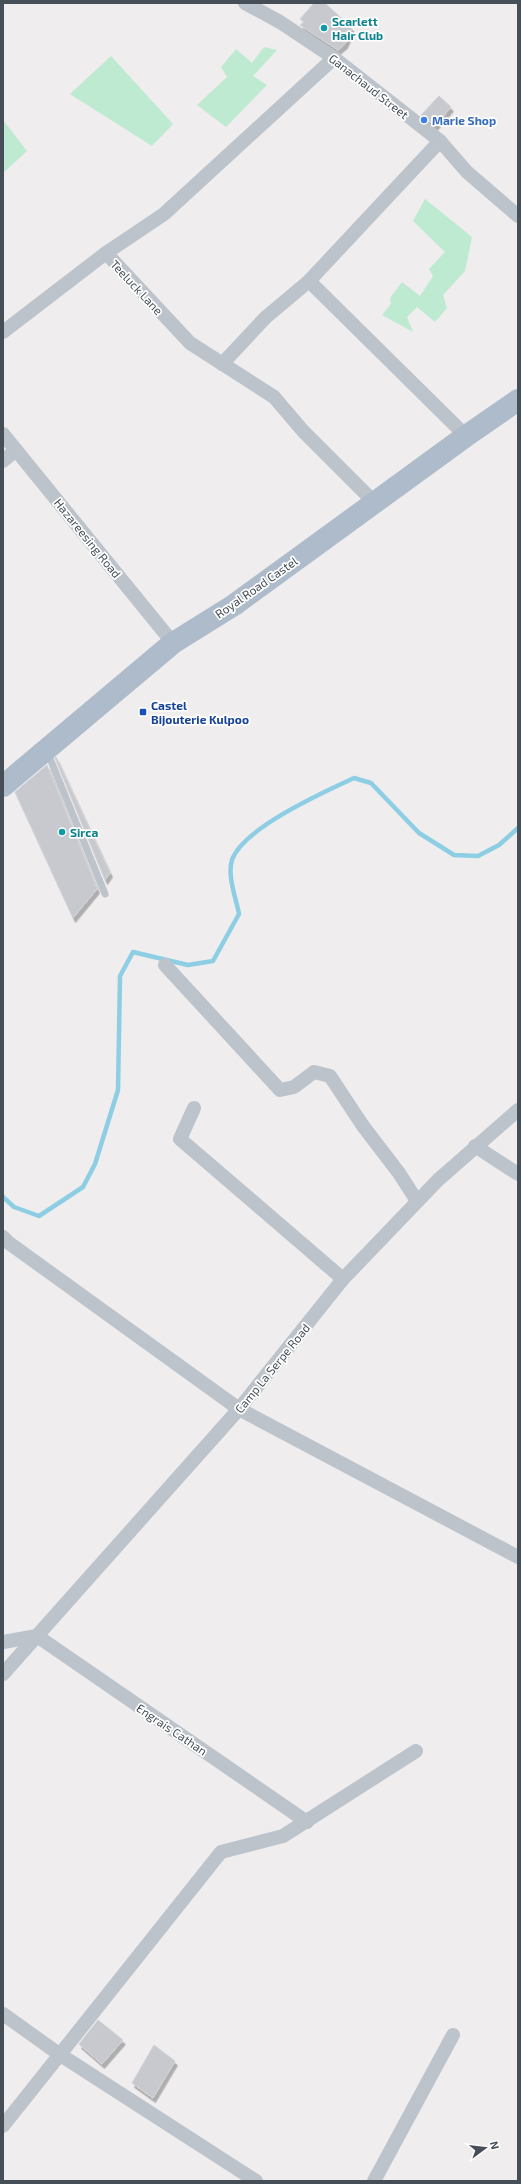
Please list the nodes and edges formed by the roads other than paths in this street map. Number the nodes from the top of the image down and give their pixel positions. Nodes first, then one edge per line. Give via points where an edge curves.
1 (245, 3) edge
2 (334, 58) junction
3 (440, 141) junction
4 (518, 216) edge
5 (106, 253) junction
6 (308, 281) junction
7 (3, 332) edge
8 (222, 364) junction
9 (518, 400) edge
10 (3, 434) edge
11 (466, 436) junction
12 (16, 450) junction
13 (3, 461) edge
14 (374, 503) junction
15 (173, 643) junction
16 (46, 749) junction
17 (3, 786) edge
18 (105, 894) dead end
19 (165, 964) dead end
20 (194, 1108) dead end
21 (518, 1110) edge
22 (475, 1146) junction
23 (518, 1174) edge
24 (417, 1202) junction
25 (3, 1237) edge
26 (343, 1279) junction
27 (239, 1409) junction
28 (518, 1557) edge
29 (36, 1636) junction
30 (3, 1642) edge
31 (3, 1674) edge
32 (416, 1751) dead end
33 (307, 1822) junction
34 (3, 2014) edge
35 (453, 2035) dead end
36 (59, 2054) junction
37 (3, 2126) edge
38 (253, 2180) edge
39 (374, 2181) edge

1 - 2 street, Ganachaud Street via 280,22
2 - 3 street, Ganachaud Street
2 - 5 street, Teeluck Lane via 164,214
3 - 4 street, Ganachaud Street via 467,172
3 - 6 street
5 - 7 street
5 - 8 street, Teeluck Lane via 190,343
6 - 8 street via 265,318
6 - 11 street
8 - 14 street, Teeluck Lane via 274,397
9 - 11 main road, Royal Road Castel
10 - 12 street, Hazareesing Road
11 - 14 main road, Royal Road Castel
12 - 13 street
12 - 15 street, Hazareesing Road
14 - 15 main road, Royal Road Castel via 234,605
15 - 16 main road, Royal Road Castel
16 - 17 main road, Royal Road Castel
16 - 18 lane
19 - 24 street via 280,1090 294,1087 314,1072 330,1076
20 - 26 street via 180,1139
21 - 22 street, Camp La Serpe Road
22 - 23 street
22 - 24 street, Camp La Serpe Road
24 - 26 street, Camp La Serpe Road
25 - 27 street via 9,1244
26 - 27 street, Camp La Serpe Road
27 - 28 street
27 - 29 street, Camp La Serpe Road
29 - 30 street
29 - 31 street, Camp La Serpe Road
29 - 33 street, Engrais Cathan
32 - 33 street
33 - 36 street via 283,1836 221,1852
34 - 36 street
35 - 39 street
36 - 37 street
36 - 38 street

